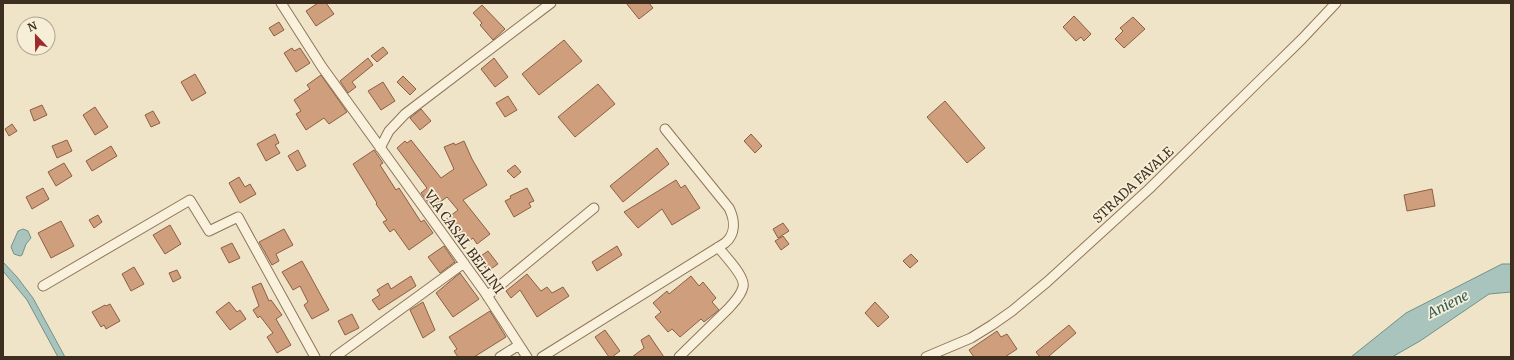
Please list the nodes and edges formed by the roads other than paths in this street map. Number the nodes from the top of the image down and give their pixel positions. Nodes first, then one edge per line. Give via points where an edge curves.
1 (281, 3) edge
2 (552, 3) edge
3 (1336, 3) edge
4 (665, 129) dead end
5 (379, 146) junction
6 (594, 208) dead end
7 (718, 247) junction
8 (464, 263) junction
9 (43, 286) dead end
10 (487, 296) junction
11 (519, 345) junction
12 (315, 357) edge
13 (335, 357) edge
14 (500, 357) edge
15 (527, 357) edge
16 (542, 357) edge
17 (679, 357) edge
18 (926, 357) edge

1 - 5 street, VIA CASAL BELLINI via 322,67
2 - 5 street via 401,117
3 - 18 street, STRADA FAVALE via 1149,189 1047,282 986,329
4 - 7 street via 731,212 734,224 731,235
5 - 8 street, VIA CASAL BELLINI
6 - 10 street
7 - 16 street
7 - 17 street via 741,276 743,289 729,308
8 - 10 street, VIA CASAL BELLINI
8 - 13 street
9 - 12 street via 190,200 209,231 238,217
10 - 11 street, VIA CASAL BELLINI
11 - 14 street
11 - 15 street, VIA CASAL BELLINI

